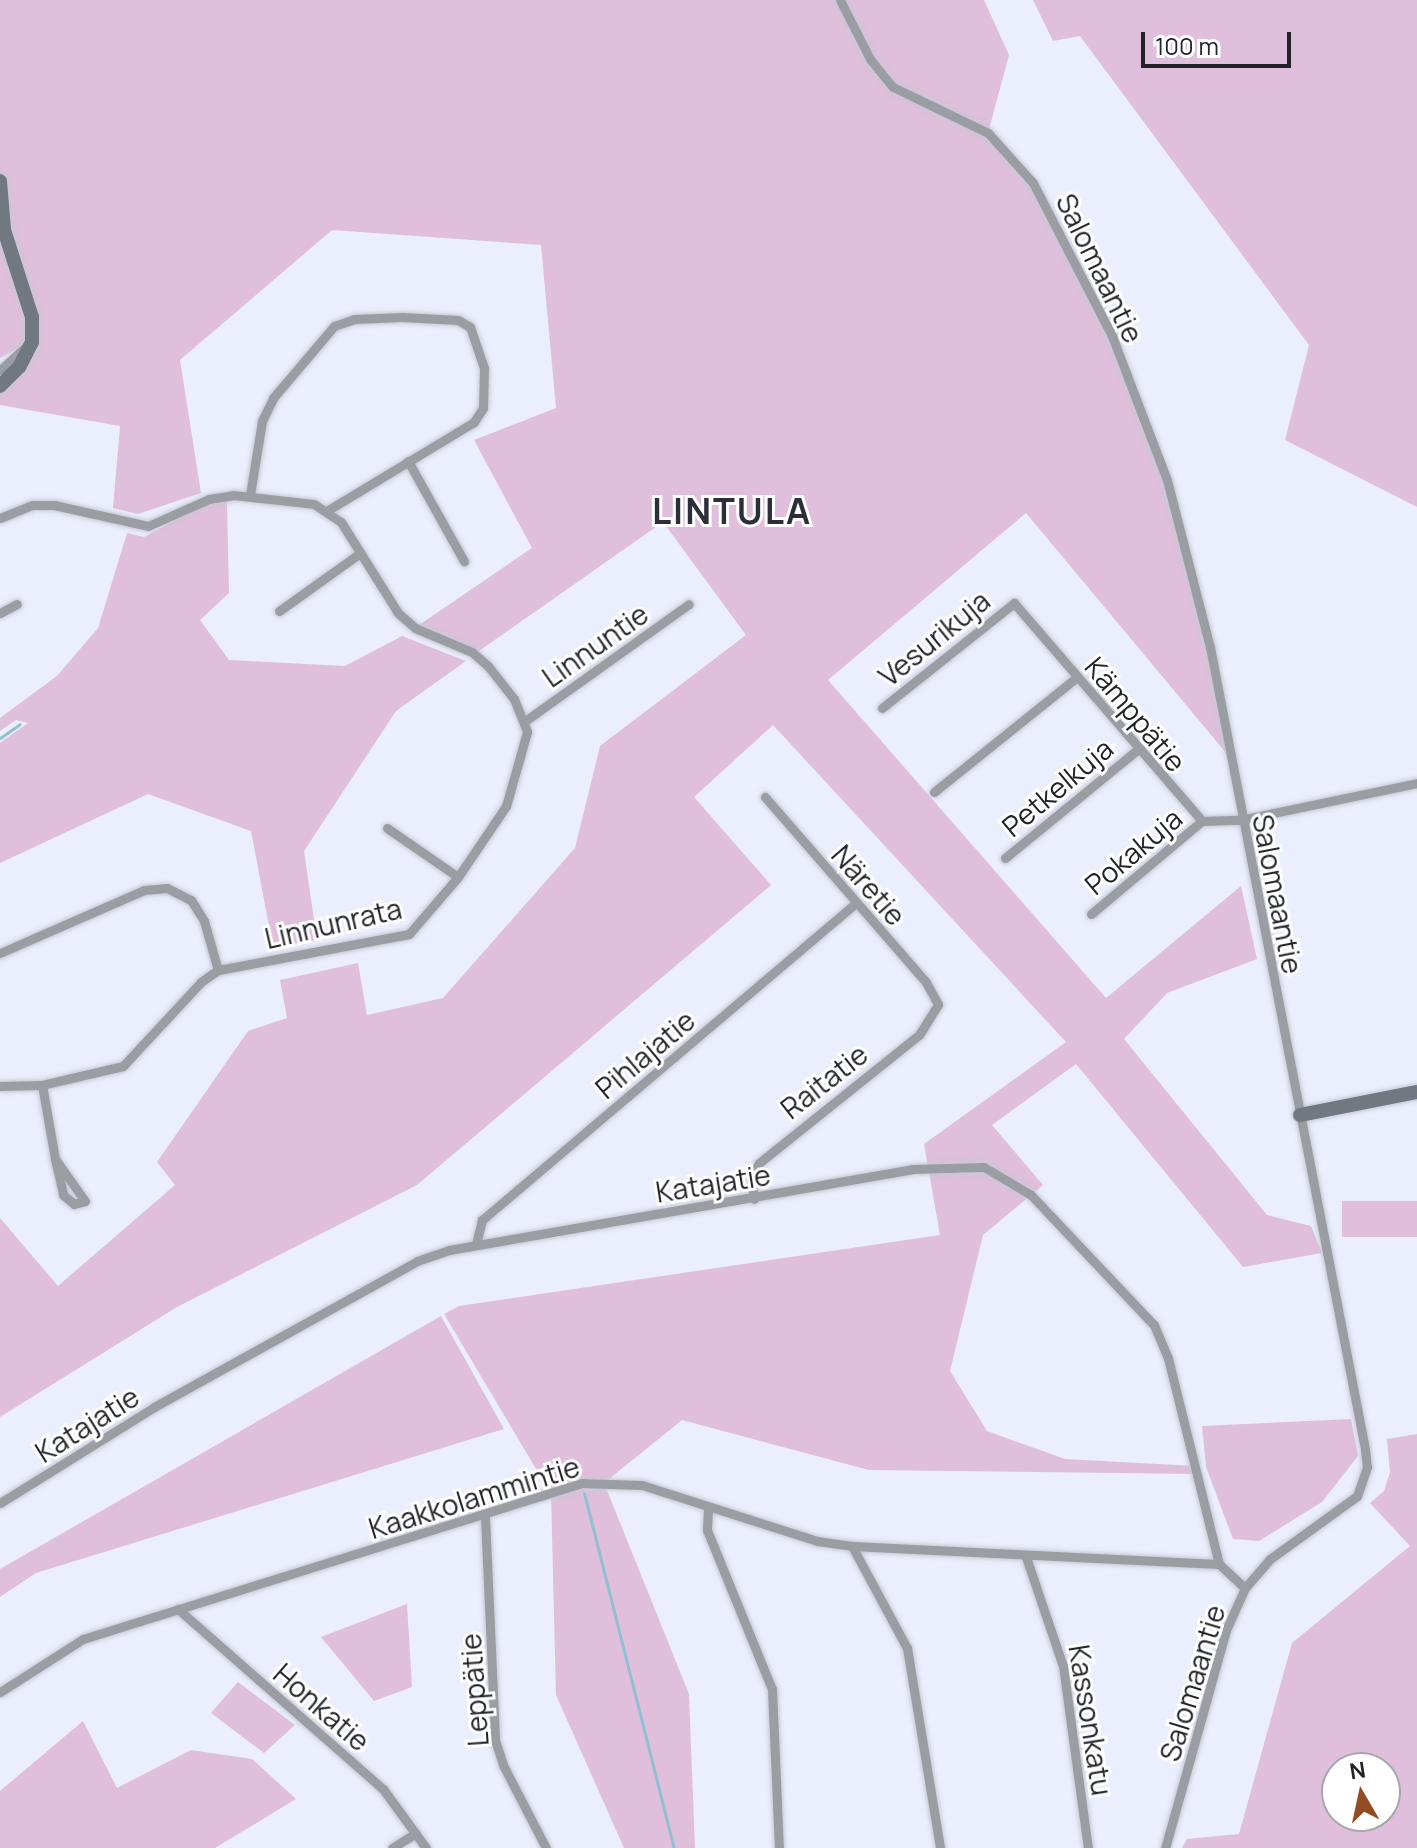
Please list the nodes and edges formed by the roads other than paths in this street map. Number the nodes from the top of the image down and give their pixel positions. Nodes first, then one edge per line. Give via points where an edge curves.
1 (840, 0) edge
2 (0, 181) edge
3 (32, 342) junction
4 (0, 370) edge
5 (0, 386) edge
6 (408, 461) junction
7 (250, 495) junction
8 (328, 510) junction
9 (0, 518) edge
10 (360, 553) junction
11 (464, 561) dead end
12 (1014, 603) joint
13 (17, 604) dead end
14 (689, 604) dead end
15 (279, 611) dead end
16 (0, 613) edge
17 (1076, 678) junction
18 (882, 708) dead end
19 (525, 721) junction
20 (1137, 750) junction
21 (1417, 783) edge
22 (934, 792) dead end
23 (765, 797) dead end
24 (1240, 820) junction
25 (1202, 821) junction
26 (387, 828) dead end
27 (1005, 858) dead end
28 (458, 877) junction
29 (855, 904) junction
30 (1091, 914) dead end
31 (0, 953) edge
32 (218, 970) junction
33 (938, 1004) joint
34 (42, 1085) junction
35 (0, 1086) edge
36 (1417, 1092) edge
37 (1300, 1115) junction
38 (55, 1159) junction
39 (754, 1199) junction
40 (476, 1244) junction
41 (0, 1503) edge
42 (708, 1509) junction
43 (485, 1517) junction
44 (852, 1546) junction
45 (1026, 1557) junction
46 (1219, 1564) junction
47 (1245, 1588) junction
48 (178, 1609) junction
49 (0, 1692) edge
50 (416, 1833) junction
51 (392, 1848) edge
52 (426, 1848) edge
53 (546, 1848) edge
54 (779, 1848) edge
55 (940, 1848) edge
56 (1088, 1848) edge
57 (1165, 1848) edge

1 - 24 street, Salomaantie via 870,59 893,87 988,133 1008,150 1079,264 1171,494 1210,647
2 - 3 street via 4,230 32,317
3 - 4 street
3 - 5 street via 19,367
6 - 7 street via 474,422 483,408 480,343 458,320 354,319 319,339 273,398 262,421
6 - 8 street
6 - 11 street
7 - 8 street
7 - 9 street via 209,499 148,526 54,505 33,505
8 - 10 street
10 - 15 street
10 - 19 street via 398,613 415,628 472,652 514,699
12 - 17 street, Kämppätie
12 - 18 street, Vesurikuja
13 - 16 street
14 - 19 street, Linnuntie
17 - 20 street, Kämppätie
17 - 22 street
19 - 28 street, Linnunrata via 525,745 506,806
20 - 25 street, Kämppätie
20 - 27 street, Petkelkuja
21 - 24 street
23 - 29 street, Näretie
24 - 25 street
24 - 37 street, Salomaantie
25 - 30 street, Pokakuja
26 - 28 street
28 - 32 street, Linnunrata via 409,934
29 - 33 street, Näretie via 925,981
29 - 40 street, Pihlajatie via 482,1220
31 - 32 street via 144,890 167,888 191,900 204,921
32 - 34 street via 123,1066
33 - 39 street, Raitatie via 919,1035 759,1163 751,1177
34 - 35 street
34 - 38 street
36 - 37 street
37 - 47 street, Salomaantie via 1367,1467 1357,1496 1270,1559
38 - 38 street via 63,1195 74,1204 85,1201
39 - 40 street, Katajatie
39 - 46 street, Katajatie via 912,1169 984,1167 1031,1195 1154,1325 1168,1358
40 - 41 street, Katajatie via 417,1261 154,1407
42 - 43 street, Kaakkolammintie via 642,1485 604,1482 582,1483
42 - 44 street, Kaakkolammintie
42 - 54 street via 707,1530 772,1689
43 - 48 street, Kaakkolammintie
43 - 53 street, Leppätie via 495,1740
44 - 45 street, Kaakkolammintie
44 - 55 street via 907,1648
45 - 46 street, Kaakkolammintie
45 - 56 street, Kassonkatu via 1063,1666
46 - 47 street
47 - 57 street, Salomaantie via 1226,1630
48 - 49 street, Kaakkolammintie via 83,1639
48 - 50 street, Honkatie via 383,1789
50 - 51 street
50 - 52 street, Honkatie

